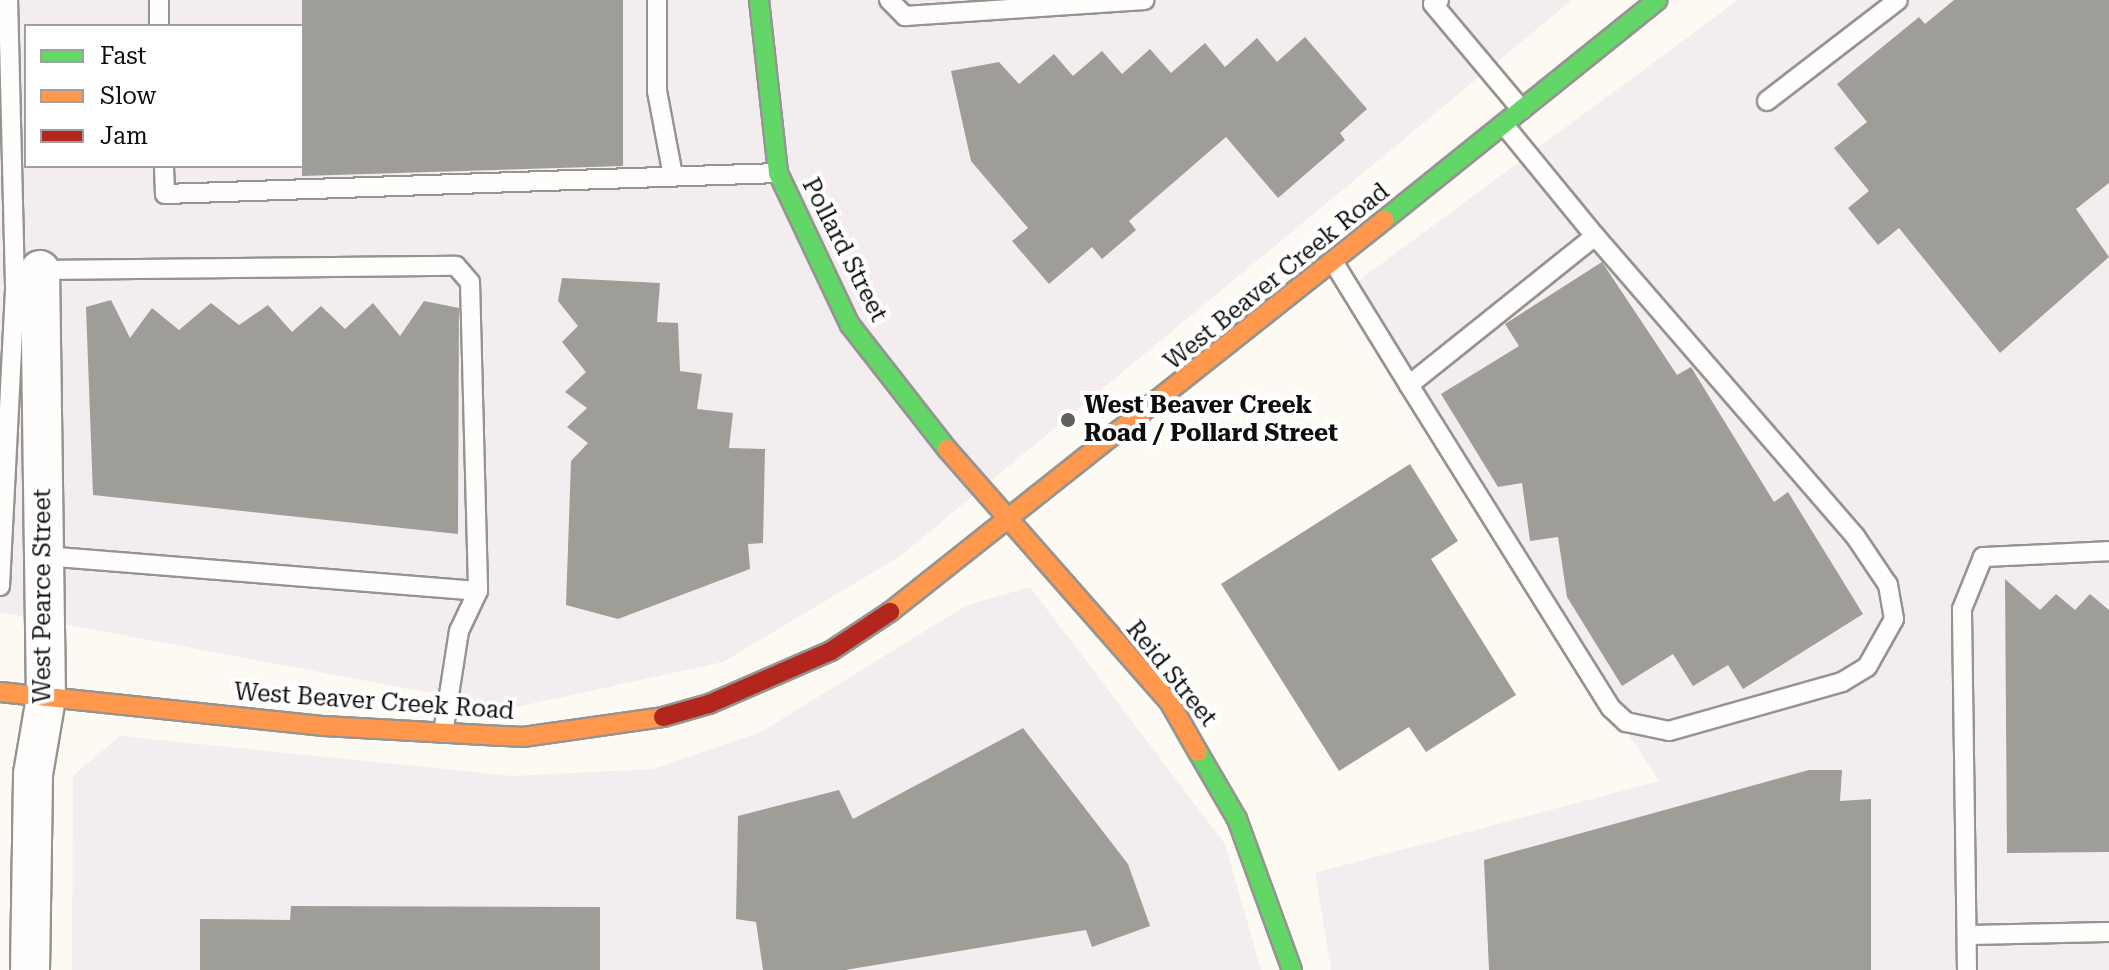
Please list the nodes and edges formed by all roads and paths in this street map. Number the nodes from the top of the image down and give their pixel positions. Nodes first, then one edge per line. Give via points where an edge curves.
1 (8, 0) edge
2 (159, 0) edge
3 (657, 0) edge
4 (759, 0) edge
5 (889, 0) edge
6 (1144, 0) edge
7 (1658, 0) edge
8 (1898, 0) edge
9 (1434, 1) edge
10 (159, 24) edge
11 (1767, 101) dead end
12 (1522, 110) junction
13 (1504, 125) junction
14 (164, 168) edge
15 (778, 173) junction
16 (673, 176) junction
17 (1595, 236) junction
18 (1334, 263) junction
19 (40, 270) joint
20 (1409, 385) junction
21 (1008, 522) junction
22 (2109, 551) edge
23 (44, 556) junction
24 (1, 574) edge
25 (478, 591) junction
26 (0, 692) edge
27 (46, 698) junction
28 (442, 735) junction
29 (2109, 932) edge
30 (1968, 935) junction
31 (30, 970) edge
32 (1292, 970) edge
33 (1967, 970) edge

1 - 24 lane via 15,285
2 - 10 lane
3 - 16 lane via 657,91
4 - 15 street, Pollard Street
5 - 6 lane via 905,16
7 - 12 street, West Beaver Creek Road
8 - 11 lane
9 - 12 lane
12 - 13 street, West Beaver Creek Road
13 - 17 lane
13 - 18 street, West Beaver Creek Road
14 - 16 lane via 165,194
15 - 16 lane
15 - 21 street, Pollard Street via 850,325
17 - 20 lane
17 - 20 lane via 1855,536 1888,585 1894,619 1867,667 1842,682 1669,731 1626,722 1611,708
18 - 20 lane
18 - 21 street, West Beaver Creek Road
19 - 23 street, West Pearce Street
19 - 25 lane via 456,266 470,282
21 - 28 street, West Beaver Creek Road via 920,592 831,651 709,704 590,729
21 - 32 street, Reid Street via 1170,703 1205,756 1237,819
22 - 30 lane via 1983,557 1962,609
23 - 25 lane
23 - 27 street, West Pearce Street
25 - 28 lane via 459,631
26 - 27 street, West Beaver Creek Road
27 - 28 street, West Beaver Creek Road
27 - 31 street, West Pearce Street via 33,774
29 - 30 lane
30 - 33 lane

